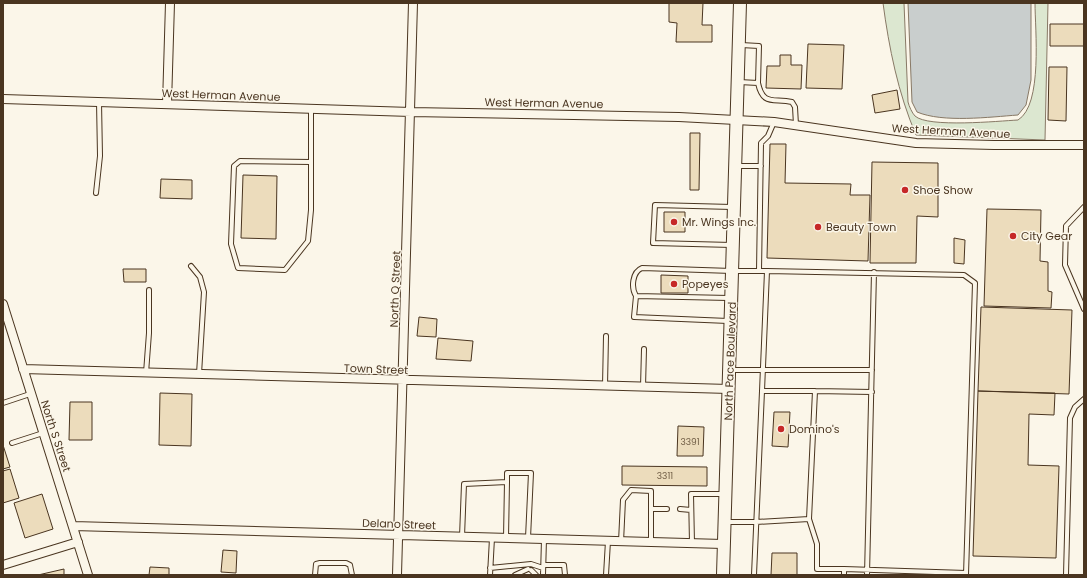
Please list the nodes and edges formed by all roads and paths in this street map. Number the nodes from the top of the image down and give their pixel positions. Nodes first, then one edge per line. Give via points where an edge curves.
1 (170, 3) edge
2 (413, 3) edge
3 (740, 3) edge
4 (739, 45) junction
5 (738, 82) junction
6 (758, 83) junction
7 (3, 99) edge
8 (100, 102) junction
9 (167, 104) junction
10 (311, 109) junction
11 (411, 112) junction
12 (737, 120) junction
13 (774, 122) junction
14 (796, 125) junction
15 (1084, 145) edge
16 (311, 162) junction
17 (736, 166) junction
18 (761, 166) junction
19 (96, 193) dead end
20 (734, 207) junction
21 (1084, 207) edge
22 (733, 245) junction
23 (191, 266) dead end
24 (732, 271) junction
25 (760, 271) junction
26 (767, 271) junction
27 (874, 272) junction
28 (148, 290) dead end
29 (636, 296) junction
30 (732, 298) junction
31 (3, 304) edge
32 (1084, 309) edge
33 (731, 321) junction
34 (606, 336) dead end
35 (644, 349) dead end
36 (23, 369) junction
37 (730, 370) junction
38 (764, 370) junction
39 (872, 370) junction
40 (146, 373) junction
41 (199, 375) junction
42 (404, 381) junction
43 (605, 386) junction
44 (643, 387) junction
45 (729, 389) junction
46 (762, 391) junction
47 (814, 391) junction
48 (872, 392) junction
49 (30, 394) junction
50 (1084, 400) edge
51 (3, 403) edge
52 (43, 433) junction
53 (12, 443) dead end
54 (507, 482) junction
55 (726, 494) junction
56 (652, 509) junction
57 (667, 509) dead end
58 (680, 509) dead end
59 (692, 510) junction
60 (809, 519) junction
61 (724, 522) junction
62 (756, 522) junction
63 (73, 526) junction
64 (399, 535) junction
65 (462, 537) junction
66 (492, 538) junction
67 (506, 538) junction
68 (528, 539) junction
69 (544, 539) junction
70 (608, 541) junction
71 (78, 542) junction
72 (621, 542) junction
73 (651, 542) junction
74 (692, 543) junction
75 (724, 544) junction
76 (3, 565) edge
77 (544, 566) junction
78 (490, 568) junction
79 (844, 570) junction
80 (867, 573) edge
81 (966, 574) edge
82 (88, 575) edge
83 (315, 575) edge
84 (352, 575) edge
85 (397, 575) edge
86 (490, 575) edge
87 (515, 575) edge
88 (536, 575) edge
89 (543, 575) edge
90 (566, 575) edge
91 (606, 575) edge
92 (723, 575) edge
93 (754, 575) edge
94 (844, 575) edge
95 (1066, 575) edge

1 - 9 street
2 - 11 street, North Q Street
3 - 4 main road, North Pace Boulevard
4 - 5 main road, North Pace Boulevard
4 - 6 lane via 759,46
5 - 6 lane
5 - 12 main road, North Pace Boulevard
6 - 14 lane via 760,95 767,100 792,102 795,107
7 - 8 street, West Herman Avenue
8 - 9 street, West Herman Avenue
8 - 19 lane via 100,156
9 - 10 street, West Herman Avenue
10 - 11 street, West Herman Avenue
10 - 16 lane
11 - 12 street, West Herman Avenue
11 - 42 street, North Q Street
12 - 13 street, West Herman Avenue
12 - 17 main road, North Pace Boulevard
13 - 14 street, West Herman Avenue
13 - 18 lane via 768,136 761,143
14 - 15 street, West Herman Avenue via 916,143
16 - 16 lane via 308,241 285,270 238,268 231,244 234,166 240,161
17 - 18 lane
17 - 20 main road, North Pace Boulevard
18 - 25 lane
20 - 22 main road, North Pace Boulevard
20 - 22 lane via 655,205 653,243
21 - 32 lane via 1066,226 1065,265
22 - 24 main road, North Pace Boulevard
23 - 41 lane via 200,277 204,292
24 - 25 lane
24 - 29 lane via 642,268 634,274 633,291
24 - 30 main road, North Pace Boulevard
25 - 26 lane
26 - 27 lane
26 - 38 lane
27 - 39 lane
27 - 81 lane via 964,275 975,283
28 - 40 lane via 149,333
29 - 30 lane
29 - 33 lane via 634,317
30 - 33 main road, North Pace Boulevard
31 - 36 street, North S Street
33 - 37 main road, North Pace Boulevard
34 - 43 lane
35 - 44 lane
36 - 40 street, Town Street
36 - 49 street, North S Street
37 - 38 lane
37 - 45 main road, North Pace Boulevard
38 - 39 lane
38 - 46 lane
39 - 48 lane
40 - 41 street, Town Street
41 - 42 street, Town Street
42 - 43 street, Town Street
42 - 64 street, North Q Street
43 - 44 street, Town Street
44 - 45 street, Town Street
45 - 55 main road, North Pace Boulevard
46 - 47 lane
46 - 62 lane
47 - 48 lane
47 - 60 lane
48 - 80 lane
49 - 51 lane
49 - 52 street, North S Street
50 - 95 lane via 1075,408 1070,418
52 - 53 lane
52 - 63 street, North S Street
54 - 65 lane via 464,484
54 - 67 lane
54 - 68 lane via 507,473 531,473
55 - 59 lane via 691,494
55 - 61 main road, North Pace Boulevard
56 - 57 lane
56 - 72 lane via 652,491 631,490 623,500
56 - 73 lane
58 - 59 lane
59 - 74 lane
60 - 62 lane
60 - 79 lane via 817,544 817,568
61 - 62 lane
61 - 75 main road, North Pace Boulevard
62 - 93 lane
63 - 64 street, Delano Street
63 - 71 street, North S Street
64 - 65 street, Delano Street
64 - 85 street, North Q Street
65 - 66 street, Delano Street
66 - 67 street, Delano Street
66 - 78 lane
67 - 68 street, Delano Street
68 - 69 street, Delano Street
69 - 70 street, Delano Street
69 - 77 lane
70 - 72 street, Delano Street
70 - 91 lane
71 - 76 street
71 - 82 street, North S Street
72 - 73 street, Delano Street
73 - 74 street, Delano Street
74 - 75 street, Delano Street
75 - 92 main road, North Pace Boulevard
77 - 78 lane via 531,564
77 - 89 lane
77 - 90 lane via 564,565
78 - 86 lane
79 - 80 lane
79 - 94 lane
80 - 81 lane
83 - 84 lane via 316,564 320,563 350,565
87 - 88 lane via 529,570

